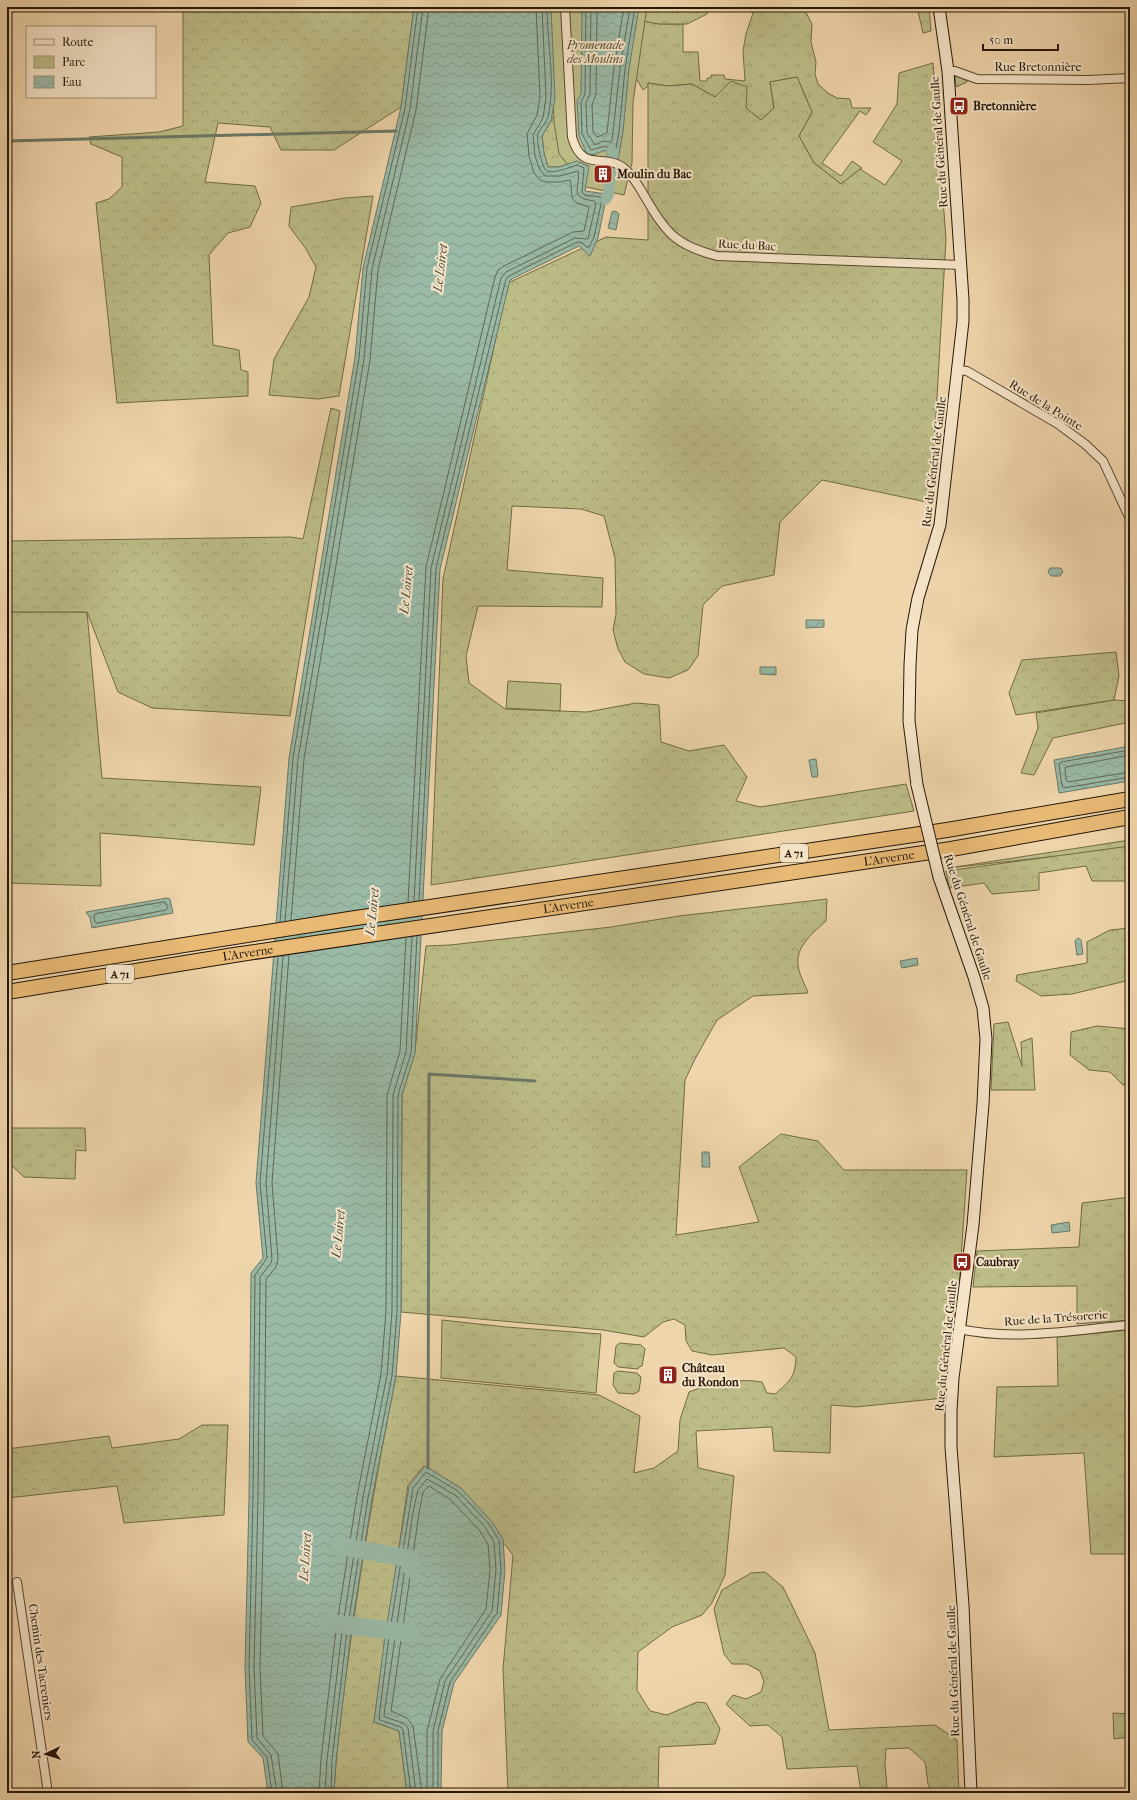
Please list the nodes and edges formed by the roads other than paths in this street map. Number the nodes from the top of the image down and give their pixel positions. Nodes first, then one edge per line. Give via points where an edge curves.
1 (566, 7) edge
2 (938, 7) edge
3 (948, 71) junction
4 (1130, 78) edge
5 (961, 265) junction
6 (958, 370) junction
7 (1130, 519) edge
8 (1130, 799) edge
9 (1130, 817) edge
10 (7, 973) edge
11 (7, 992) edge
12 (1130, 1325) edge
13 (959, 1329) junction
14 (17, 1582) dead end
15 (48, 1793) edge
16 (971, 1793) edge

1 - 5 street, Rue du Bac via 572,137 578,153 589,159 618,164 629,172 666,230 685,245 717,256
2 - 3 main road, Rue du Général de Gaulle
3 - 4 street, Rue Bretonnière via 977,79
3 - 5 main road, Rue du Général de Gaulle
5 - 6 main road, Rue du Général de Gaulle via 963,321
6 - 7 street, Rue de la Pointe via 967,371 1023,403 1085,444 1103,462
6 - 13 main road, Rue du Général de Gaulle, bridge via 940,526 918,598 912,630 910,721 917,785 939,877 983,1008 986,1039 984,1104 973,1225
8 - 10 highway, L'Arverne / A 71 via 947,830 230,937
9 - 11 highway, L'Arverne / A 71 via 951,849
12 - 13 street, Rue de la Trésorerie via 1018,1335
13 - 16 main road, Rue du Général de Gaulle via 953,1378 951,1447 962,1591
14 - 15 street, Chemin des Tacreniers

